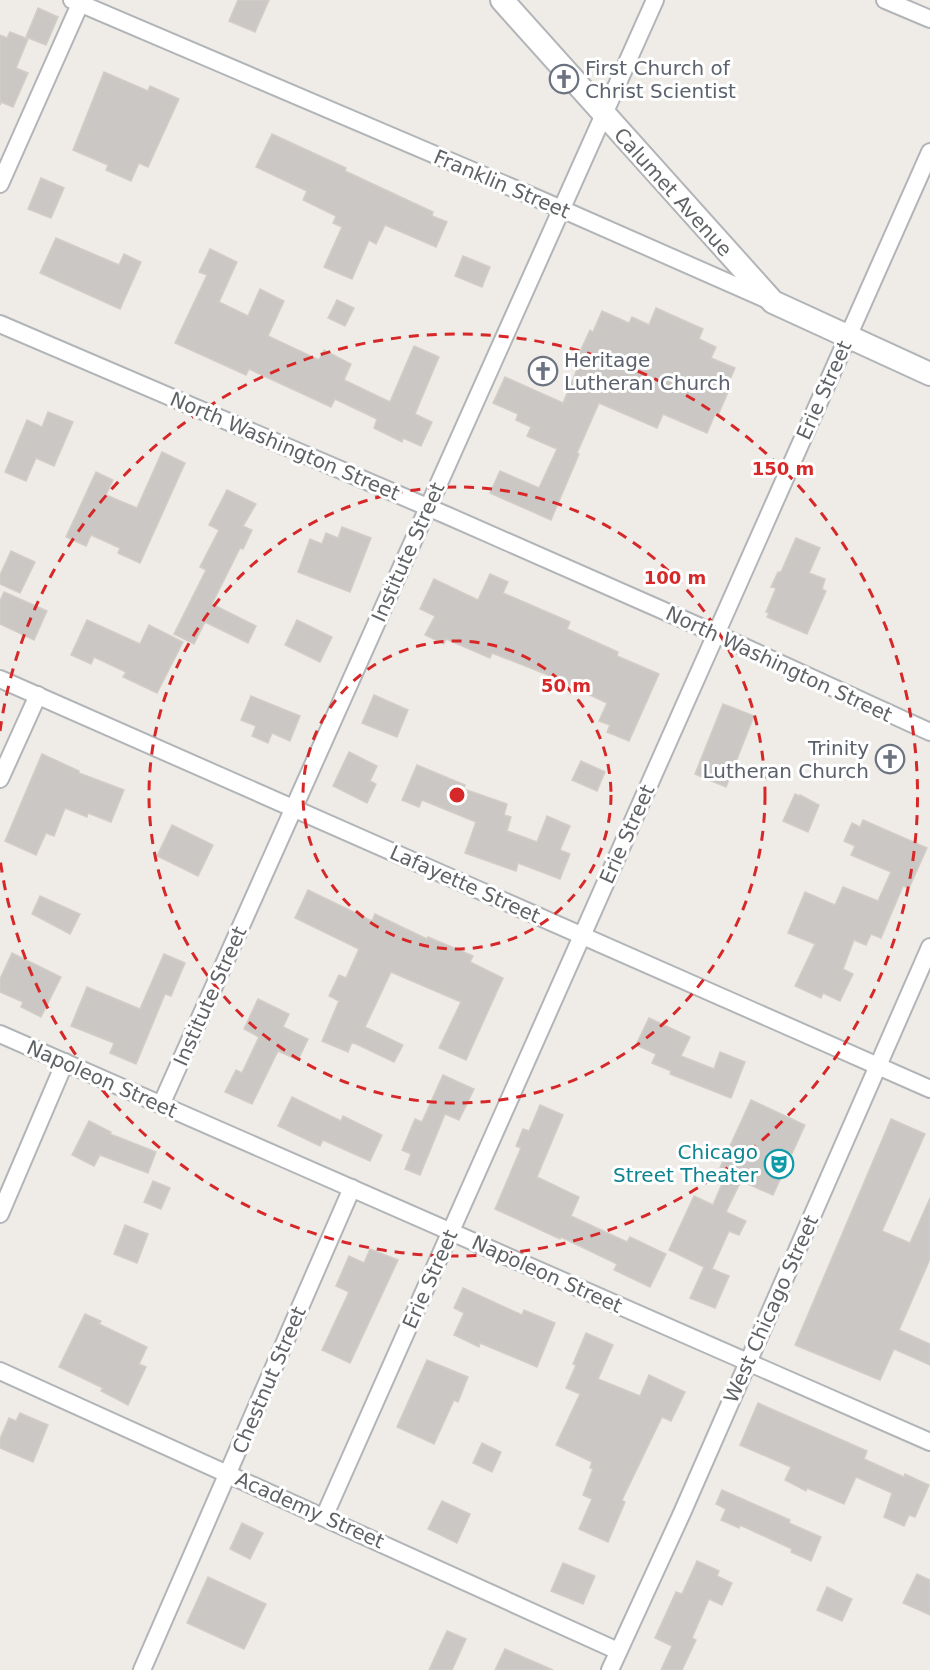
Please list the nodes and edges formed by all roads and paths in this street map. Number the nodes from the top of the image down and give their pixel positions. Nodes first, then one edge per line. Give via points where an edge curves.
1 (502, 0) edge
2 (655, 0) edge
3 (885, 0) edge
4 (76, 2) edge
5 (930, 19) edge
6 (604, 115) junction
7 (930, 152) edge
8 (0, 183) edge
9 (562, 209) junction
10 (773, 302) junction
11 (0, 324) edge
12 (848, 337) junction
13 (930, 374) edge
14 (428, 508) junction
15 (716, 634) junction
16 (0, 679) edge
17 (38, 695) junction
18 (930, 732) edge
19 (0, 779) edge
20 (294, 808) junction
21 (582, 936) junction
22 (930, 946) edge
23 (0, 1034) edge
24 (65, 1062) junction
25 (878, 1066) junction
26 (930, 1089) edge
27 (161, 1105) junction
28 (352, 1188) junction
29 (0, 1214) edge
30 (451, 1231) junction
31 (747, 1362) junction
32 (0, 1371) edge
33 (930, 1442) edge
34 (229, 1473) junction
35 (324, 1517) junction
36 (618, 1651) junction
37 (142, 1670) edge
38 (610, 1670) edge

1 - 6 main road, Calumet Avenue
2 - 6 street, Institute Street
3 - 5 street
4 - 8 street
4 - 9 street, Franklin Street
6 - 9 street, Institute Street
6 - 10 main road, Calumet Avenue
7 - 12 street, Erie Street
9 - 10 street, Franklin Street
9 - 14 street, Institute Street
10 - 12 main road, Franklin Street
11 - 14 street, North Washington Street
12 - 13 main road, Franklin Street
12 - 15 street, Erie Street
14 - 15 street, North Washington Street
14 - 20 street, Institute Street
15 - 18 street, North Washington Street
15 - 21 street, Erie Street
16 - 17 street, Lafayette Street
17 - 19 street
17 - 20 street, Lafayette Street
20 - 21 street, Lafayette Street
20 - 27 street, Institute Street
21 - 25 street, Lafayette Street
21 - 30 street, Erie Street
22 - 25 street, West Chicago Street
23 - 24 street, Napoleon Street
24 - 27 street, Napoleon Street
24 - 29 street
25 - 26 street, Lafayette Street
25 - 31 street, West Chicago Street
27 - 28 street, Napoleon Street
28 - 30 street, Napoleon Street
28 - 34 street, Chestnut Street
30 - 31 street, Napoleon Street
30 - 35 street, Erie Street
31 - 33 street, Napoleon Street
31 - 36 street, West Chicago Street
32 - 34 street, Academy Street
34 - 35 street, Academy Street
34 - 37 street, Chestnut Street
35 - 36 street, Academy Street
36 - 38 street, West Chicago Street

